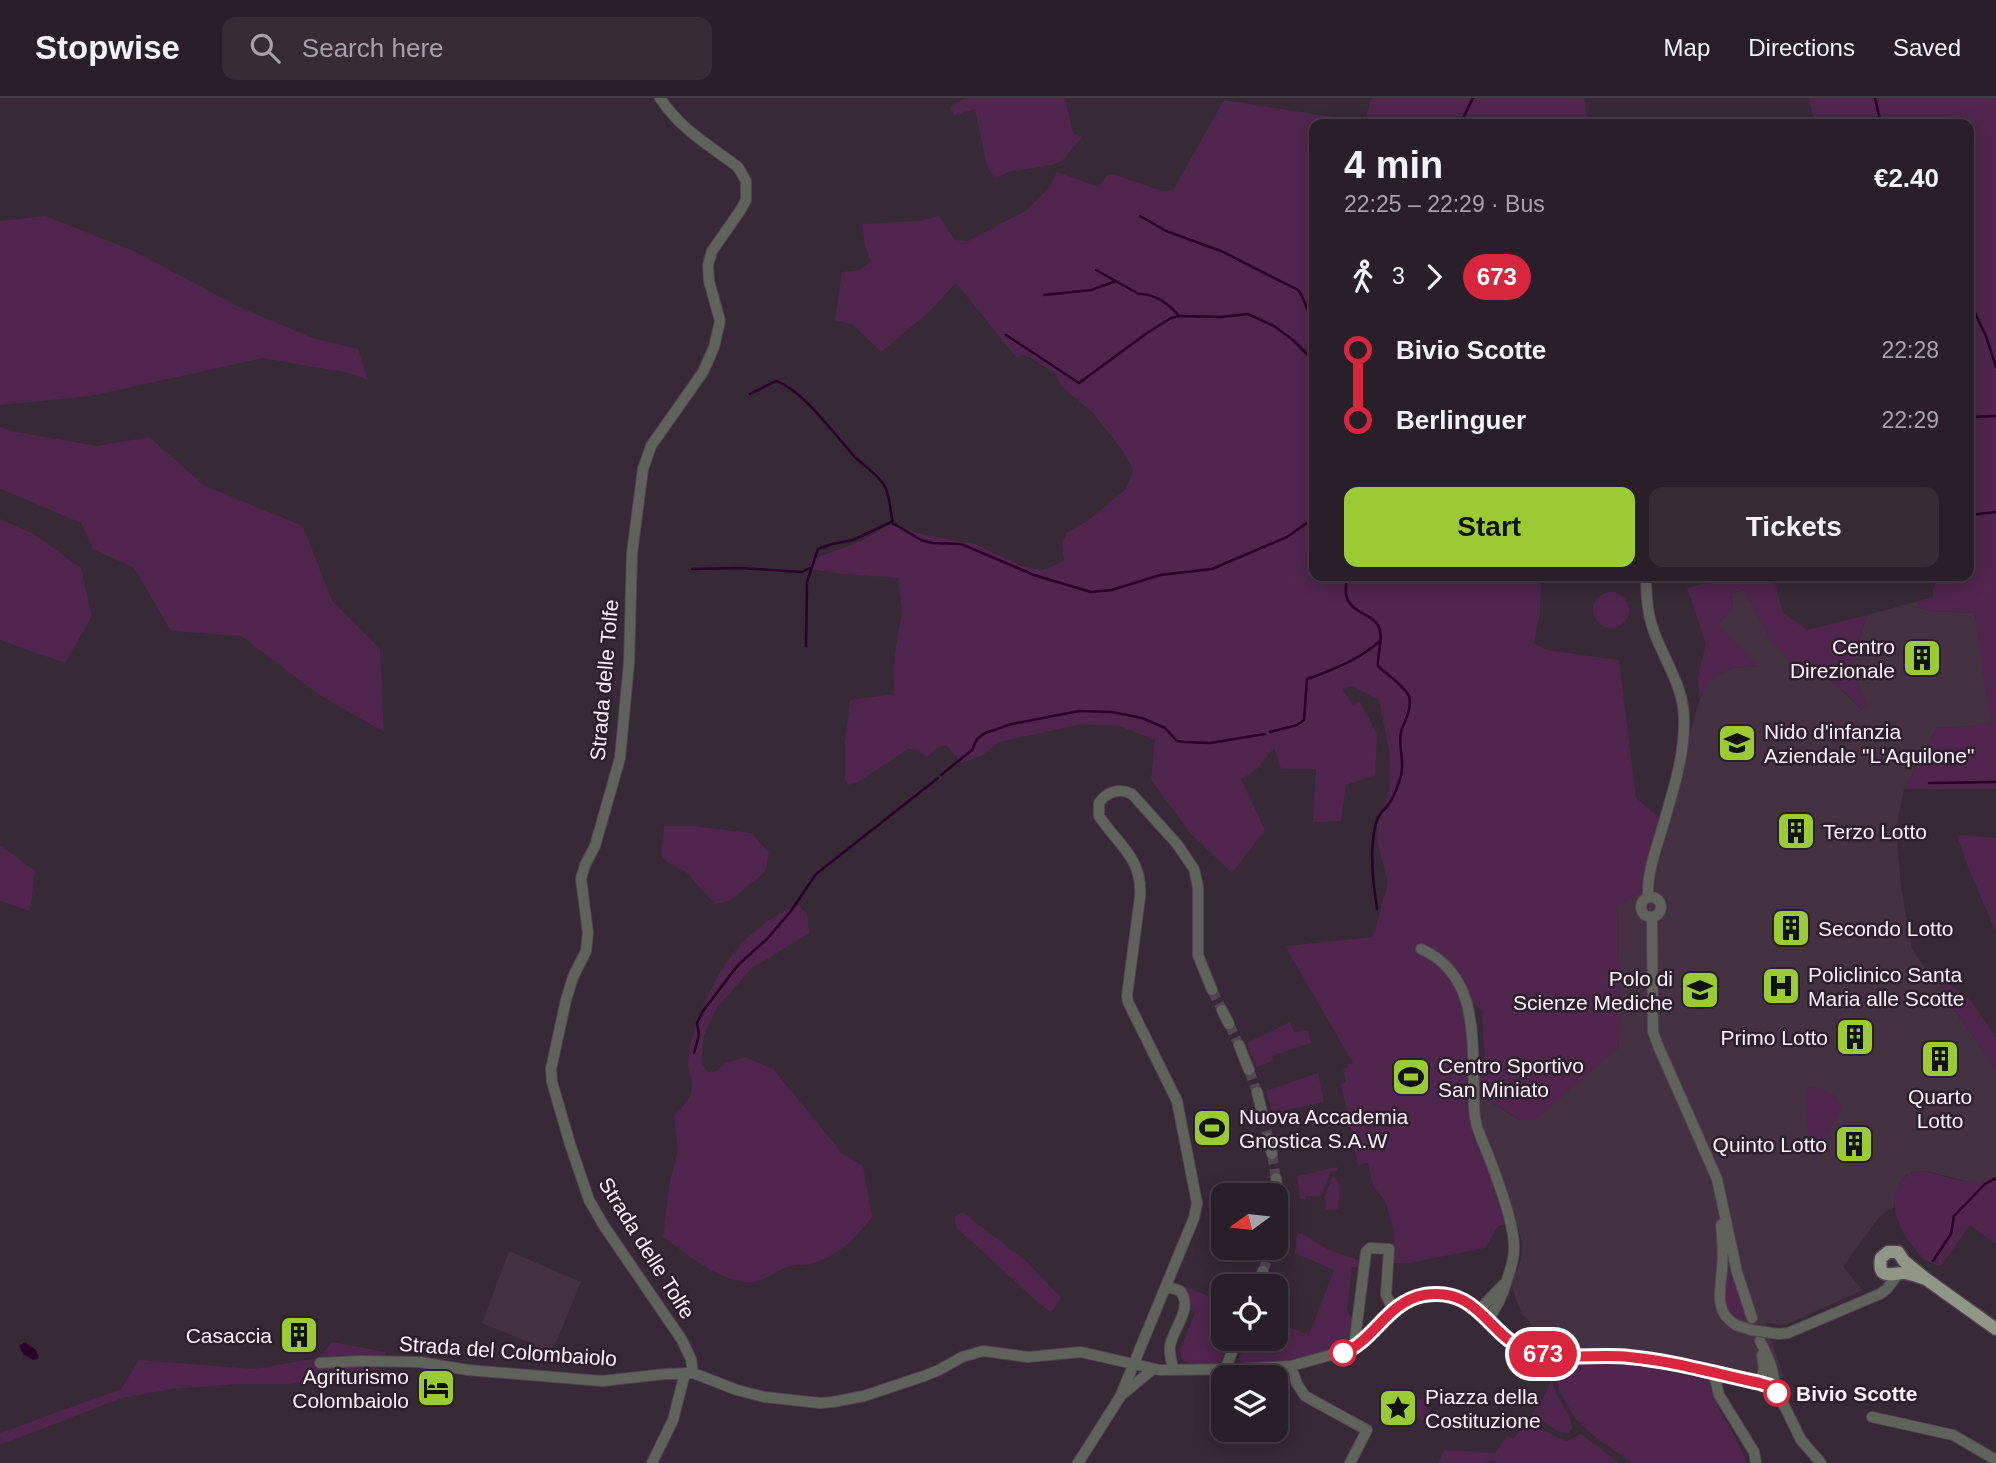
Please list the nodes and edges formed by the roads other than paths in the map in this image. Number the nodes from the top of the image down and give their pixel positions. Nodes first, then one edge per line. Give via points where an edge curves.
1 (660, 98) edge
2 (1647, 581) edge
3 (1648, 897) junction
4 (1652, 917) junction
5 (1421, 949) dead end
6 (1212, 990) tunnel mouth
7 (1222, 1010) tunnel mouth
8 (1229, 1024) tunnel mouth
9 (1239, 1045) tunnel mouth
10 (1249, 1070) tunnel mouth
11 (1256, 1092) tunnel mouth
12 (1263, 1116) tunnel mouth
13 (1268, 1138) tunnel mouth
14 (1272, 1154) tunnel mouth
15 (1276, 1178) tunnel mouth
16 (1277, 1183) edge
17 (1722, 1197) junction
18 (1734, 1262) junction
19 (1901, 1269) junction
20 (1263, 1270) tunnel mouth
21 (1721, 1271) junction
22 (1882, 1271) junction
23 (1262, 1274) edge
24 (1508, 1278) junction
25 (1166, 1286) junction
26 (1873, 1295) junction
27 (1393, 1309) junction
28 (1479, 1310) junction
29 (1488, 1318) junction
30 (1752, 1318) dead end
31 (1359, 1320) junction
32 (1996, 1329) edge
33 (1370, 1333) junction
34 (1354, 1347) junction
35 (320, 1363) dead end
36 (1133, 1364) junction
37 (1288, 1366) edge
38 (1291, 1366) junction
39 (1153, 1369) junction
40 (1173, 1370) junction
41 (1211, 1370) edge
42 (689, 1373) junction
43 (1714, 1374) junction
44 (1760, 1383) junction
45 (1774, 1389) junction
46 (1120, 1396) junction
47 (1872, 1417) dead end
48 (1754, 1452) junction
49 (1996, 1460) edge
50 (652, 1463) edge
51 (1078, 1463) edge
52 (1350, 1463) edge
53 (1756, 1463) edge
54 (1763, 1463) edge
55 (1821, 1463) edge

1 - 42 street, Strada delle Tolfe via 686,130 738,167 747,189 746,200 712,251 708,265 720,321 714,347 703,372 645,460 633,531 622,749 595,846 585,864 586,951 565,1000 551,1069 569,1144 589,1199 685,1345 691,1359
2 - 3 street via 1651,623 1684,707 1682,743 1649,874
3 - 4 street via 1641,904 1642,911
3 - 4 street via 1661,905 1659,914
4 - 17 street via 1653,1032
5 - 24 street via 1450,970 1468,1005 1476,1124 1514,1237
6 - 25 street via 1198,955 1198,887 1192,866 1132,794 1111,792 1098,806 1099,816 1135,863 1140,882 1128,1002 1177,1101 1197,1196 1194,1218
7 - 8 street
9 - 10 street
11 - 12 street
13 - 14 street
15 - 16 street
17 - 18 street
17 - 21 street
18 - 21 street via 1729,1260
18 - 30 street
19 - 22 main road via 1889,1275
19 - 22 main road via 1898,1252 1891,1251 1880,1262
19 - 26 street via 1887,1289
19 - 32 main road via 1926,1279
20 - 23 street
21 - 26 street, bridge via 1720,1304 1725,1316 1751,1330 1792,1331
22 - 26 street via 1881,1284
24 - 28 street
24 - 29 street via 1501,1300
25 - 36 street
25 - 40 street via 1180,1291 1184,1298 1169,1347
27 - 28 street via 1435,1294 1461,1299
27 - 31 street via 1386,1296 1389,1249 1370,1248
27 - 33 street
28 - 29 street
29 - 43 street via 1512,1342 1537,1353 1628,1357
31 - 33 street
31 - 34 street
33 - 34 street
34 - 38 street
35 - 42 street, Strada del Colombaiolo via 420,1362 602,1381
36 - 39 street
36 - 42 street via 1081,1352 1028,1357 983,1352 864,1396 820,1403 757,1395
36 - 46 street
37 - 38 street
38 - 52 street via 1305,1396 1367,1430
39 - 40 street
39 - 46 street
40 - 41 street
42 - 50 street
43 - 44 street
43 - 48 street via 1719,1395
44 - 45 street
44 - 45 street via 1764,1368 1760,1340
45 - 55 street via 1803,1444
46 - 51 street
47 - 49 street via 1953,1435
48 - 53 street
48 - 54 street

